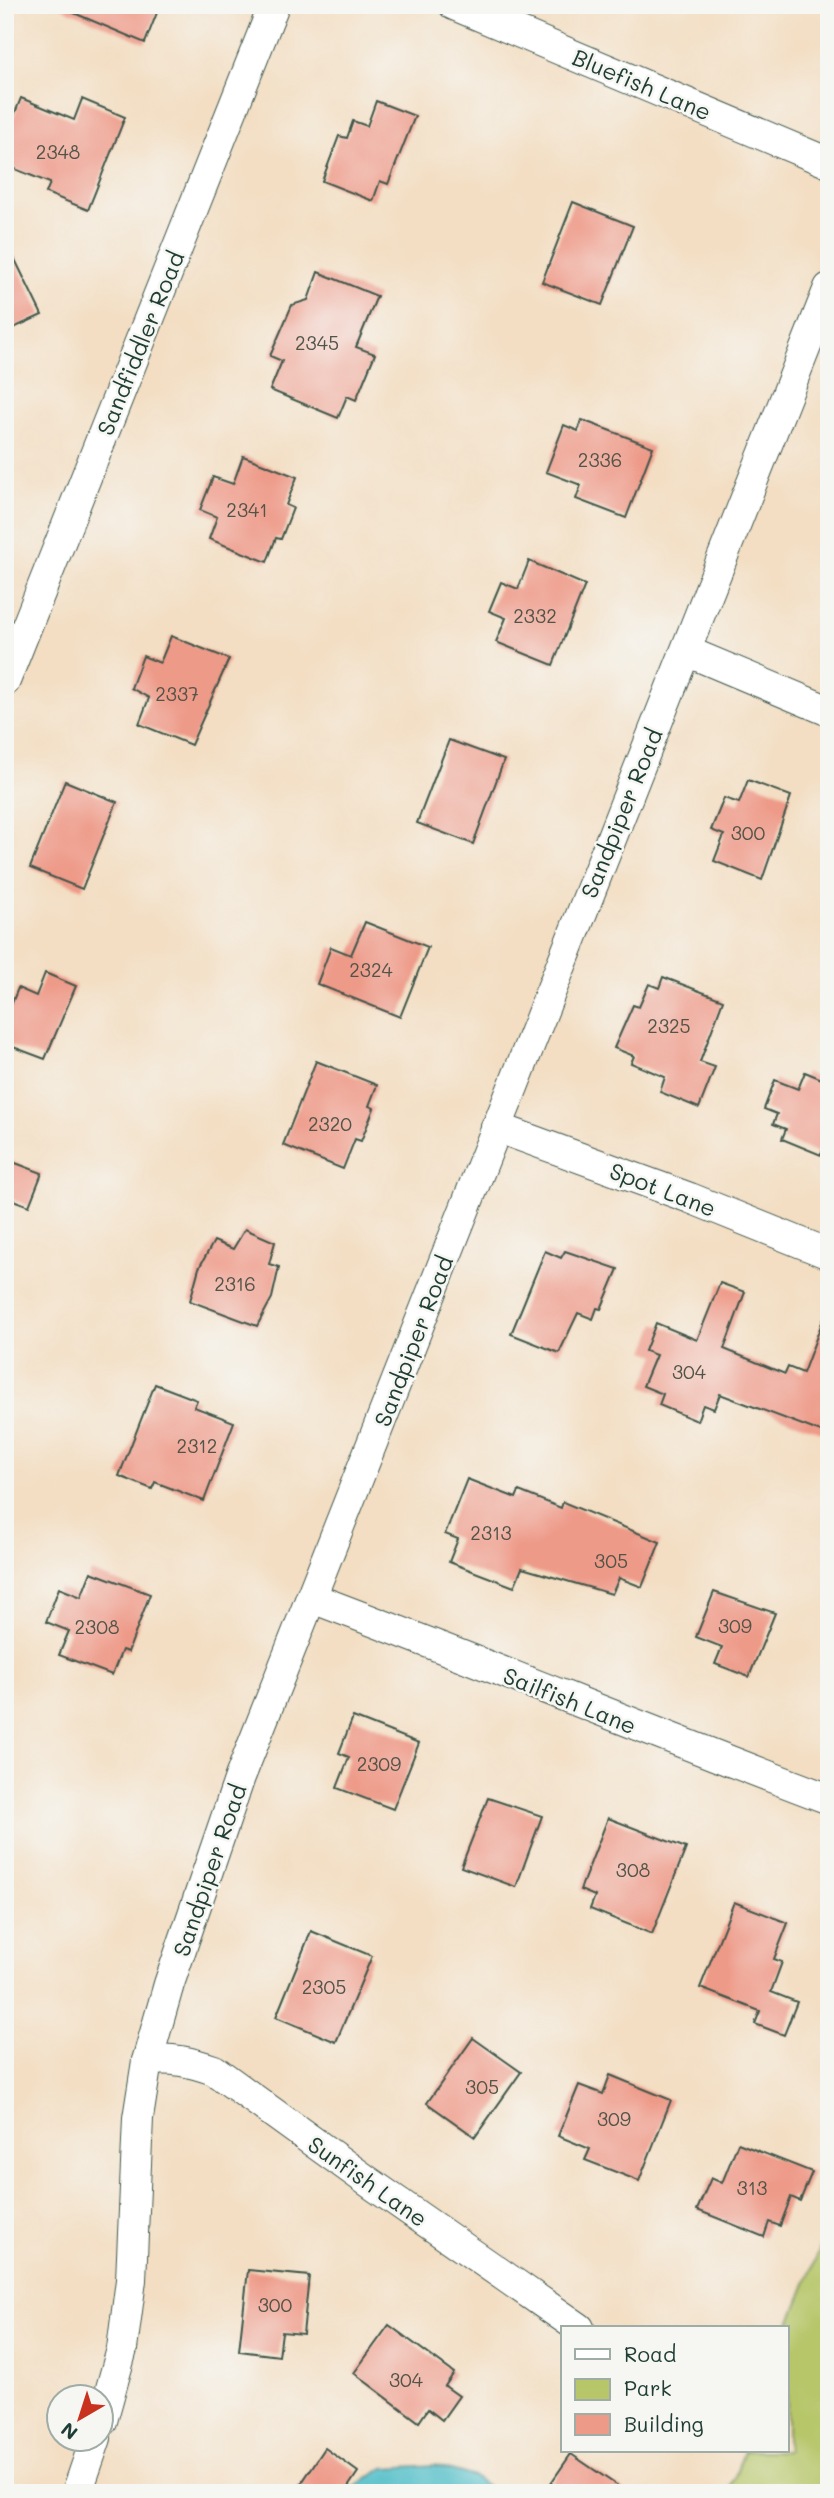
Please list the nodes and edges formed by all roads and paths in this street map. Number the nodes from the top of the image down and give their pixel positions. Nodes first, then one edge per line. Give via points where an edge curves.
1 (274, 5) edge
2 (454, 5) edge
3 (829, 163) edge
4 (829, 288) edge
5 (686, 651) junction
6 (5, 681) edge
7 (829, 711) edge
8 (496, 1127) junction
9 (829, 1254) edge
10 (312, 1598) junction
11 (829, 1799) edge
12 (147, 2061) junction
13 (576, 2326) edge
14 (113, 2382) edge
15 (91, 2452) edge
16 (78, 2493) edge

1 - 6 street, Sandfiddler Road
2 - 3 street, Bluefish Lane
4 - 5 street, Sandpiper Road
5 - 7 street
5 - 8 street, Sandpiper Road
8 - 9 street, Spot Lane
8 - 10 street, Sandpiper Road
10 - 11 street, Sailfish Lane
10 - 12 street, Sandpiper Road via 240,1777
12 - 13 street, Sunfish Lane via 187,2060 214,2070
12 - 14 street, Sandpiper Road via 138,2118 131,2280
15 - 16 street

